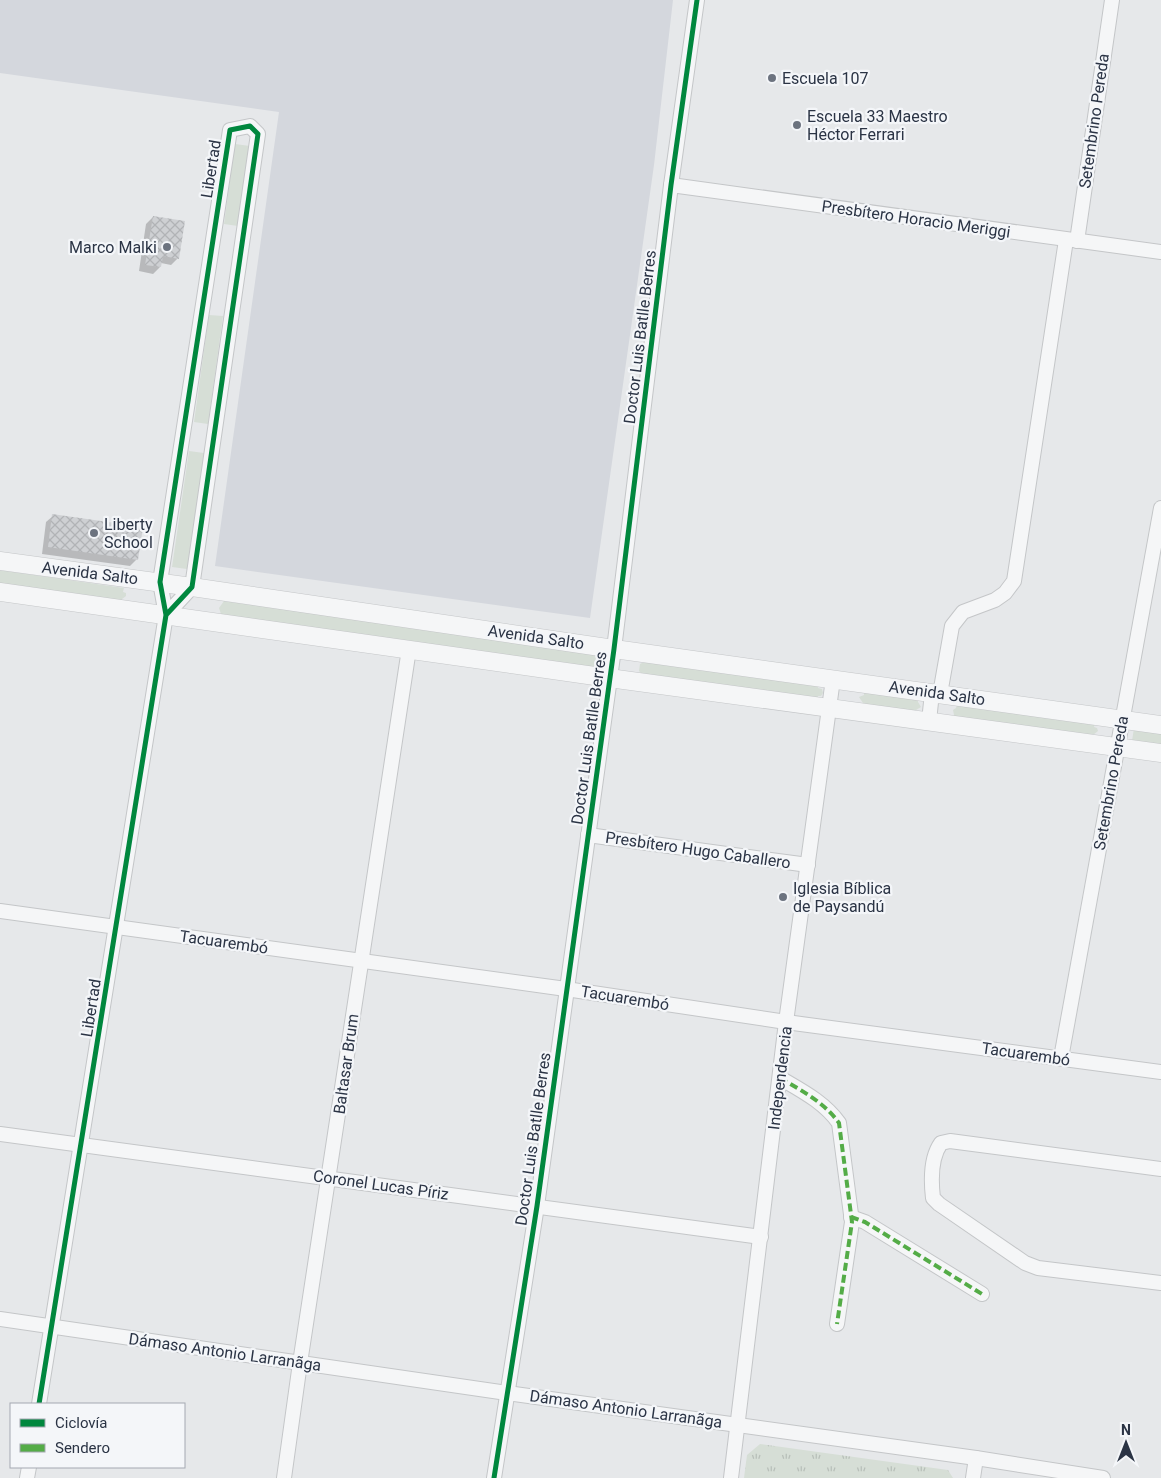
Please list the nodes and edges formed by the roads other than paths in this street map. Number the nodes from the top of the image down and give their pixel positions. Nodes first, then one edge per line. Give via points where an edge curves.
1 (697, 0) edge
2 (1112, 0) edge
3 (671, 185) junction
4 (1071, 240) junction
5 (1161, 252) edge
6 (1161, 508) edge
7 (0, 561) edge
8 (160, 582) junction
9 (192, 587) junction
10 (0, 592) edge
11 (166, 615) junction
12 (409, 649) junction
13 (614, 649) junction
14 (609, 678) junction
15 (833, 679) junction
16 (936, 693) junction
17 (830, 708) junction
18 (1123, 719) junction
19 (929, 721) junction
20 (1161, 724) edge
21 (1117, 746) junction
22 (1161, 753) edge
23 (588, 835) junction
24 (808, 865) junction
25 (0, 910) edge
26 (117, 927) junction
27 (361, 961) junction
28 (566, 989) junction
29 (786, 1022) junction
30 (1061, 1058) junction
31 (1161, 1072) edge
32 (780, 1078) junction
33 (0, 1134) edge
34 (82, 1145) junction
35 (1161, 1169) edge
36 (329, 1179) junction
37 (537, 1206) junction
38 (851, 1217) junction
39 (761, 1237) junction
40 (1161, 1283) edge
41 (982, 1294) dead end
42 (0, 1319) edge
43 (837, 1324) dead end
44 (52, 1327) junction
45 (300, 1362) junction
46 (507, 1393) junction
47 (39, 1403) edge
48 (738, 1424) junction
49 (976, 1458) junction
50 (284, 1478) edge
51 (494, 1478) edge
52 (731, 1478) edge
53 (973, 1478) edge
54 (1103, 1478) edge

1 - 3 street, Doctor Luis Batlle Berres
2 - 4 street, Setembrino Pereda
3 - 4 street, Presbítero Horacio Meriggi
3 - 13 street, Doctor Luis Batlle Berres
4 - 5 street, Presbítero Horacio Meriggi
4 - 16 street, Setembrino Pereda via 1014,580 996,600 963,612 952,626
6 - 18 street, Setembrino Pereda
7 - 8 street, Avenida Salto
8 - 9 street, Avenida Salto
8 - 9 street, Libertad via 230,130 250,126 258,134
8 - 11 street, Libertad
9 - 11 street
9 - 13 street, Avenida Salto
10 - 11 street, Avenida Salto
11 - 12 street, Avenida Salto
11 - 26 street, Libertad
12 - 14 street, Avenida Salto
12 - 27 street, Baltasar Brum
13 - 14 street, Doctor Luis Batlle Berres
13 - 15 street, Avenida Salto
14 - 17 street, Avenida Salto
14 - 23 street, Doctor Luis Batlle Berres
15 - 16 street, Avenida Salto
15 - 17 street, Independencia
16 - 18 street, Avenida Salto
16 - 19 street, Setembrino Pereda
17 - 19 street, Avenida Salto
17 - 24 street, Independencia
18 - 20 street, Avenida Salto
18 - 21 street, Setembrino Pereda
19 - 21 street, Avenida Salto
21 - 22 street, Avenida Salto
21 - 30 street, Setembrino Pereda
23 - 24 street, Presbítero Hugo Caballero
23 - 28 street, Doctor Luis Batlle Berres
24 - 29 street, Independencia
25 - 26 street, Tacuarembó
26 - 27 street, Tacuarembó
26 - 34 street, Libertad
27 - 28 street, Tacuarembó
27 - 36 street, Baltasar Brum
28 - 29 street, Tacuarembó
28 - 37 street, Doctor Luis Batlle Berres
29 - 30 street, Tacuarembó
29 - 32 street, Independencia
30 - 31 street, Tacuarembó
32 - 38 street via 820,1102 839,1123
32 - 39 street, Independencia
33 - 34 street, Coronel Lucas Píriz
34 - 36 street, Coronel Lucas Píriz
34 - 44 street, Libertad
35 - 40 street via 950,1141 941,1143 935,1151 932,1190 933,1198 939,1204 1025,1263 1038,1268
36 - 37 street, Coronel Lucas Píriz
36 - 45 street, Baltasar Brum
37 - 39 street, Coronel Lucas Píriz
37 - 46 street, Doctor Luis Batlle Berres
38 - 41 street via 865,1222
38 - 43 street
39 - 48 street, Independencia
42 - 44 street, Dámaso Antonio Larranãga
44 - 45 street, Dámaso Antonio Larranãga
44 - 47 street, Libertad
45 - 46 street, Dámaso Antonio Larranãga
45 - 50 street, Baltasar Brum
46 - 48 street, Dámaso Antonio Larranãga
46 - 51 street, Doctor Luis Batlle Berres
48 - 49 street, Dámaso Antonio Larranãga
48 - 52 street, Independencia
49 - 53 street
49 - 54 street, Dámaso Antonio Larranãga

